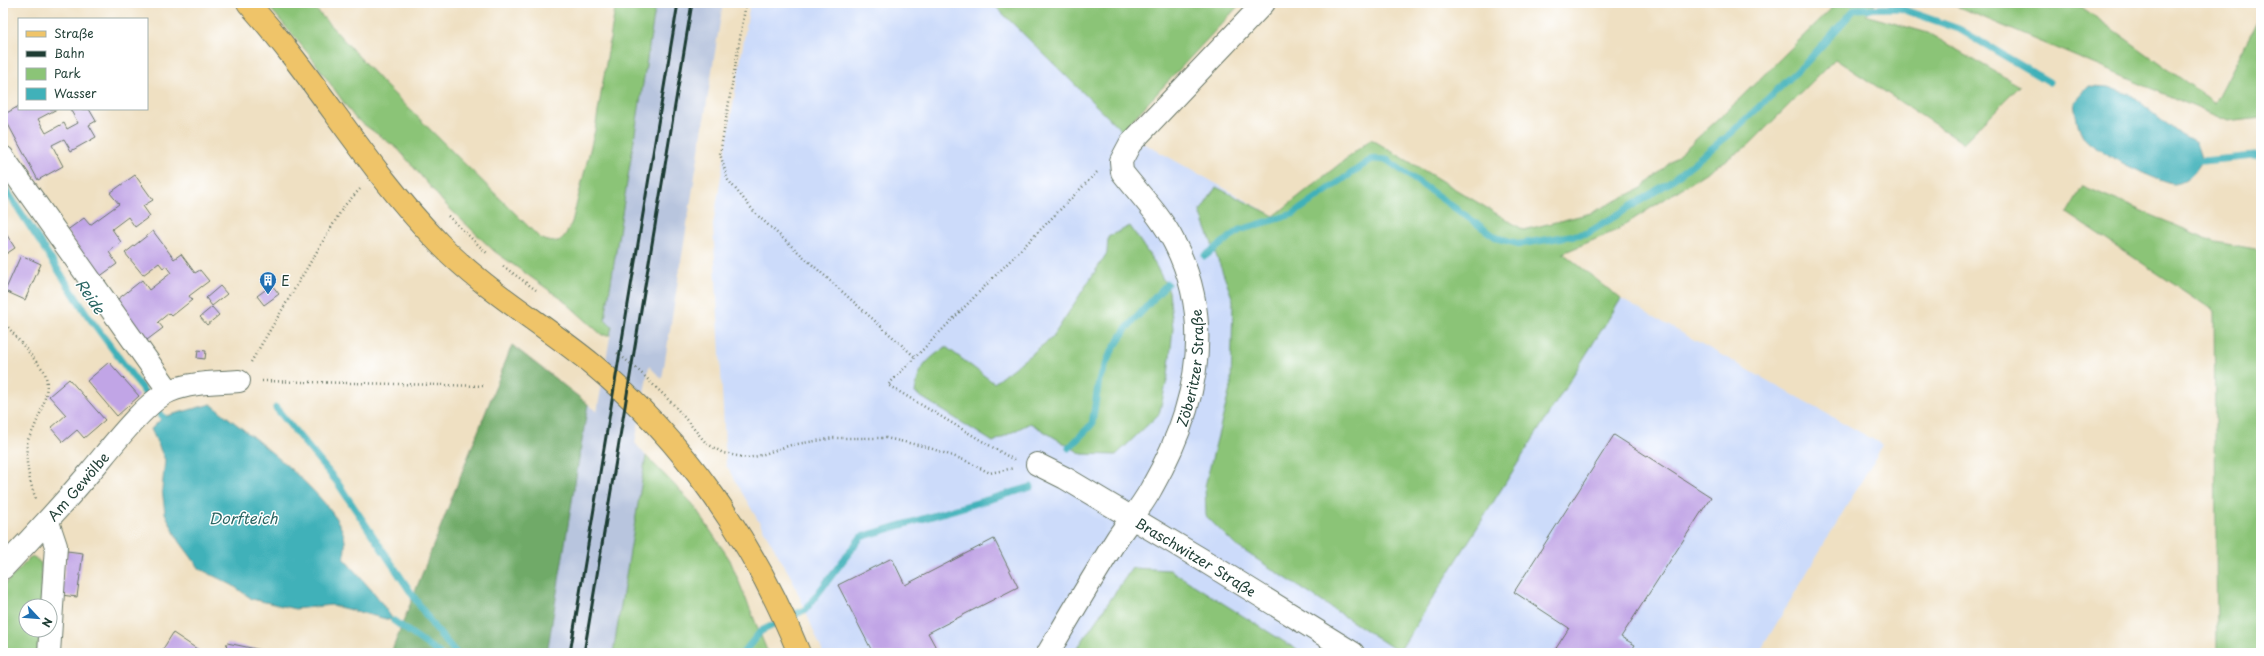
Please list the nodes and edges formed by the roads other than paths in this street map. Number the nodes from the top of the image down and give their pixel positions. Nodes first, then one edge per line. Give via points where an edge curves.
1 (248, 3) edge
2 (1264, 3) edge
3 (3, 159) edge
4 (239, 381) road end
5 (157, 400) junction
6 (1036, 464) road end
7 (1131, 518) junction
8 (48, 522) junction
9 (3, 568) edge
10 (49, 653) edge
11 (799, 653) edge
12 (1048, 653) edge
13 (1353, 653) edge

1 - 11 main road via 299,64 398,199 442,246 481,280 591,363 655,423 728,516 781,610
2 - 7 street, Zöberitzer Straße via 1130,144 1121,161 1122,172 1161,220 1174,241 1192,289 1196,318 1195,370 1186,416 1167,460 1149,493
3 - 5 street
4 - 5 street via 185,386
5 - 8 street, Am Gewölbe
6 - 7 street, Braschwitzer Straße via 1065,478
7 - 12 street, Zöberitzer Straße
7 - 13 street, Braschwitzer Straße
8 - 9 street
8 - 10 street, Am Gewölbe via 56,546

